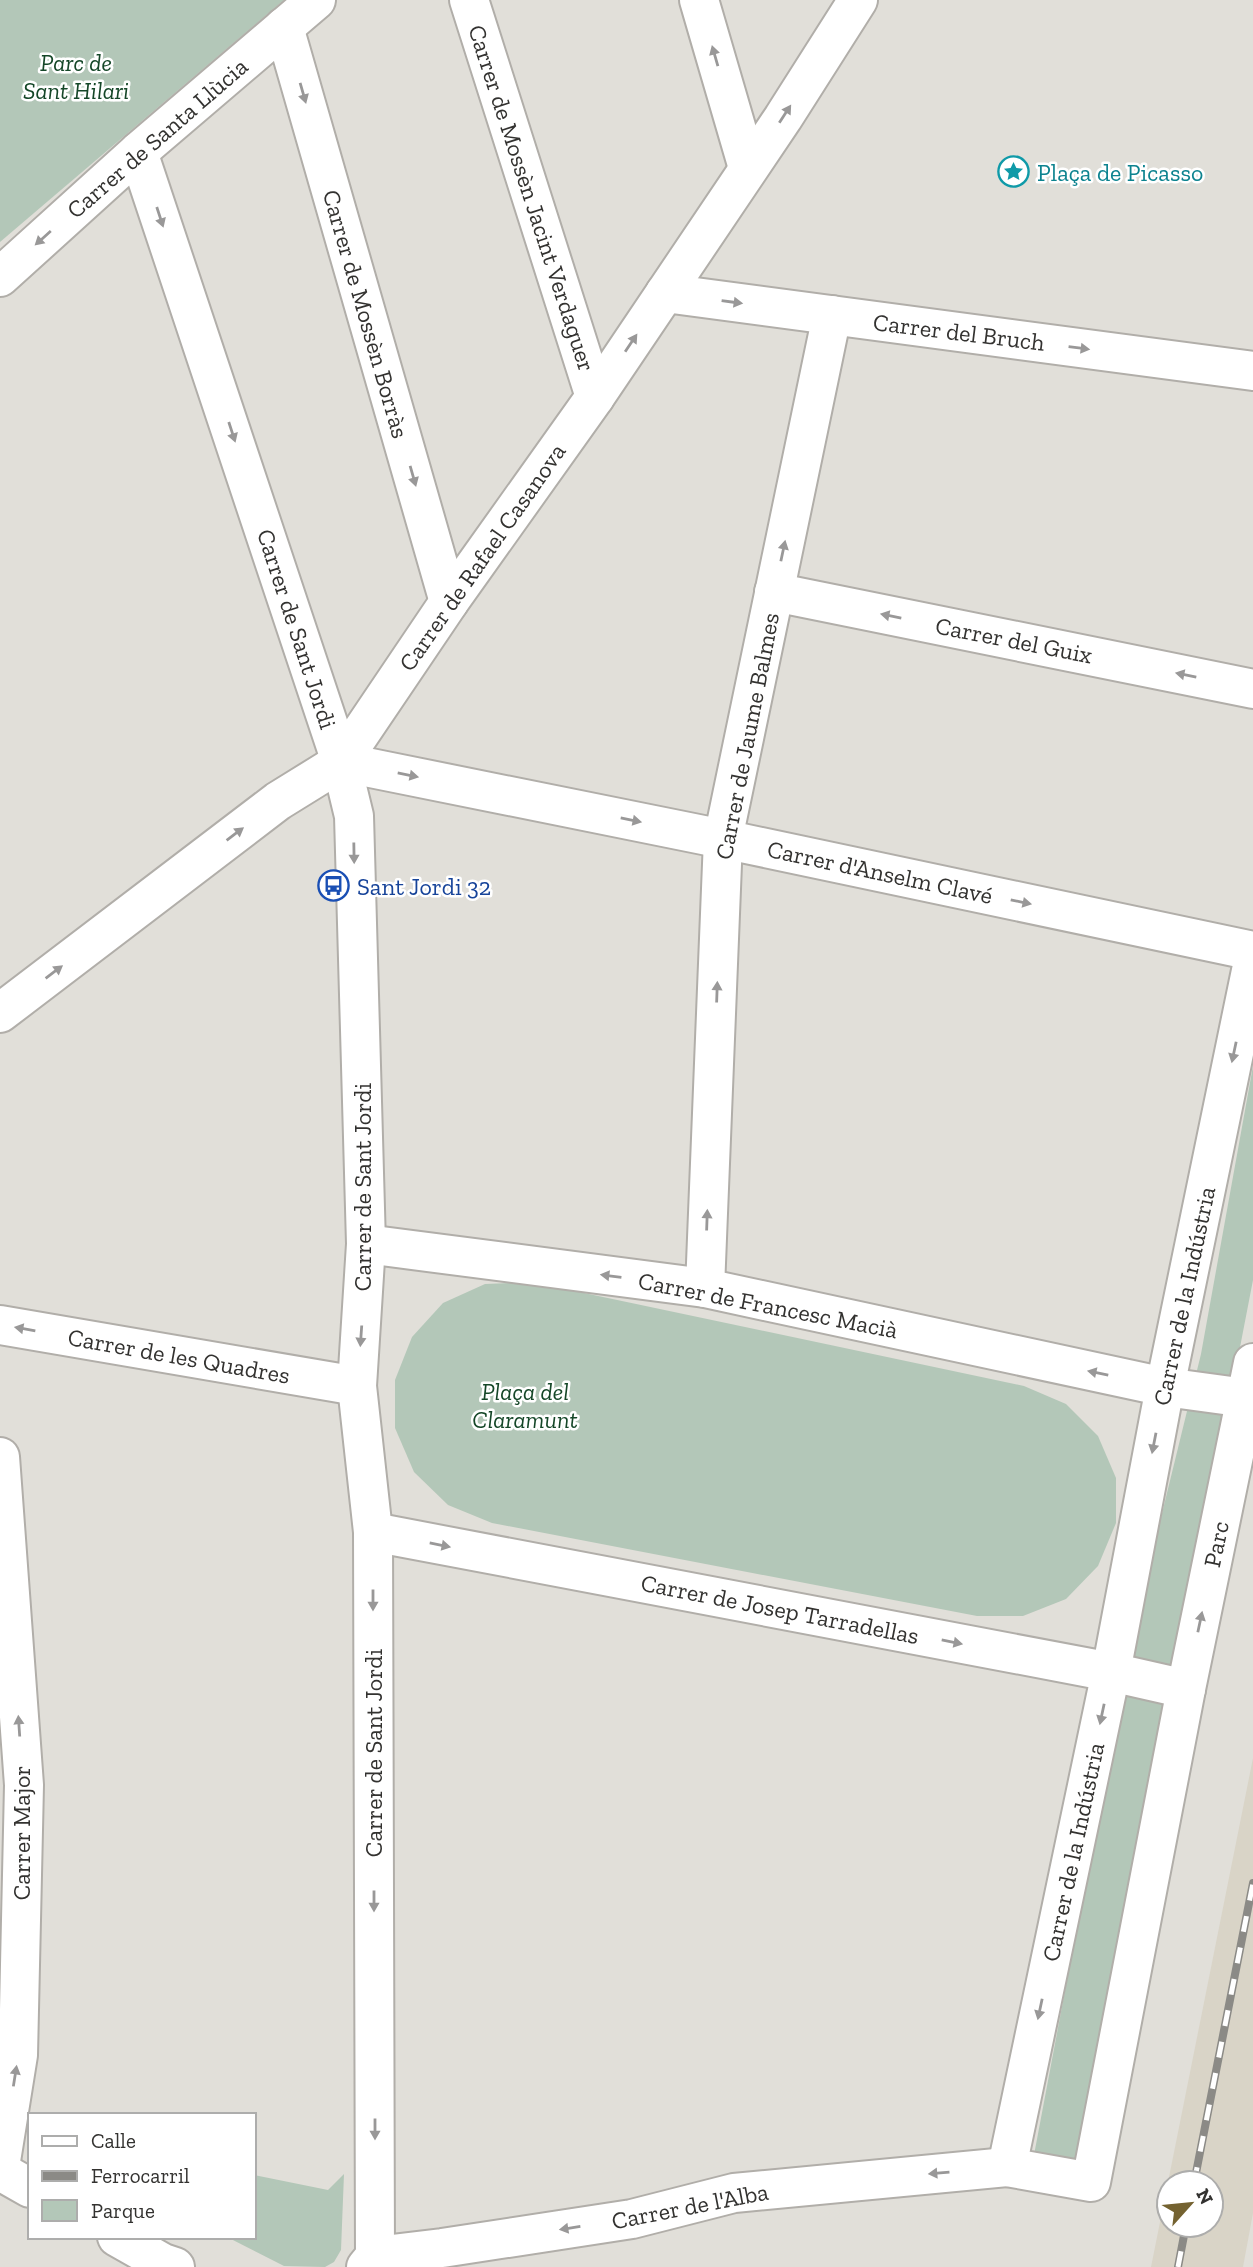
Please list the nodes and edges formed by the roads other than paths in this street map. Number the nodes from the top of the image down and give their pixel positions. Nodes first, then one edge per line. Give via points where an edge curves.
1 (316, 0) edge
2 (469, 0) edge
3 (699, 0) edge
4 (858, 0) edge
5 (284, 27) junction
6 (138, 152) junction
7 (748, 169) junction
8 (0, 277) edge
9 (665, 293) junction
10 (831, 316) junction
11 (1253, 370) edge
12 (595, 397) junction
13 (774, 592) junction
14 (449, 602) junction
15 (1253, 689) edge
16 (341, 762) junction
17 (723, 839) junction
18 (1253, 951) edge
19 (1253, 961) edge
20 (0, 1013) edge
21 (366, 1244) junction
22 (705, 1288) junction
23 (0, 1325) edge
24 (1250, 1381) edge
25 (358, 1386) junction
26 (1165, 1387) junction
27 (0, 1457) edge
28 (373, 1532) junction
29 (1111, 1672) junction
30 (1186, 1689) junction
31 (1007, 2167) junction
32 (0, 2169) edge
33 (28, 2187) edge
34 (121, 2239) edge
35 (374, 2263) edge
36 (175, 2267) edge

1 - 5 street, Carrer de Santa Llùcia
2 - 12 street, Carrer de Mossèn Jacint Verdaguer
7 -> 3 street
7 -> 4 street, Carrer de Rafael Casanova
5 - 6 street, Carrer de Santa Llùcia
5 -> 14 street, Carrer de Mossèn Borràs
6 -> 8 street, Carrer de Santa Llùcia
6 -> 16 street, Carrer de Sant Jordi
7 - 9 street, Carrer de Rafael Casanova
9 -> 10 street, Carrer del Bruch
12 -> 9 street, Carrer de Rafael Casanova
10 -> 11 street, Carrer del Bruch
13 -> 10 street, Carrer de Jaume Balmes
12 - 14 street, Carrer de Rafael Casanova
15 -> 13 street, Carrer del Guix
13 - 17 street, Carrer de Jaume Balmes
14 - 16 street, Carrer de Rafael Casanova
16 -> 17 street, Carrer d'Anselm Clavé
20 -> 16 street, Carrer de Rafael Casanova via 278,801
16 -> 21 street, Carrer de Sant Jordi via 354,816
17 -> 18 street, Carrer d'Anselm Clavé
22 -> 17 street, Carrer de Jaume Balmes
19 -> 26 street, Carrer de la Indústria
22 -> 21 street, Carrer de Francesc Macià
21 -> 25 street, Carrer de Sant Jordi
26 -> 22 street, Carrer de Francesc Macià
25 -> 23 street, Carrer de les Quadres
24 - 26 street, Carrer de Francesc Macià
30 -> 24 street, Parc
25 - 28 street, Carrer de Sant Jordi
26 -> 29 street, Carrer de la Indústria
32 -> 27 street, Carrer Major via 19,2055 24,1785
28 -> 29 street, Carrer de Josep Tarradellas
28 -> 35 street, Carrer de Sant Jordi
29 - 30 street, Carrer de Josep Tarradellas
29 -> 31 street, Carrer de la Indústria
30 - 31 street via 1091,2182
31 -> 35 street, Carrer de l'Alba via 734,2193 632,2219
32 - 33 street
34 - 36 street

